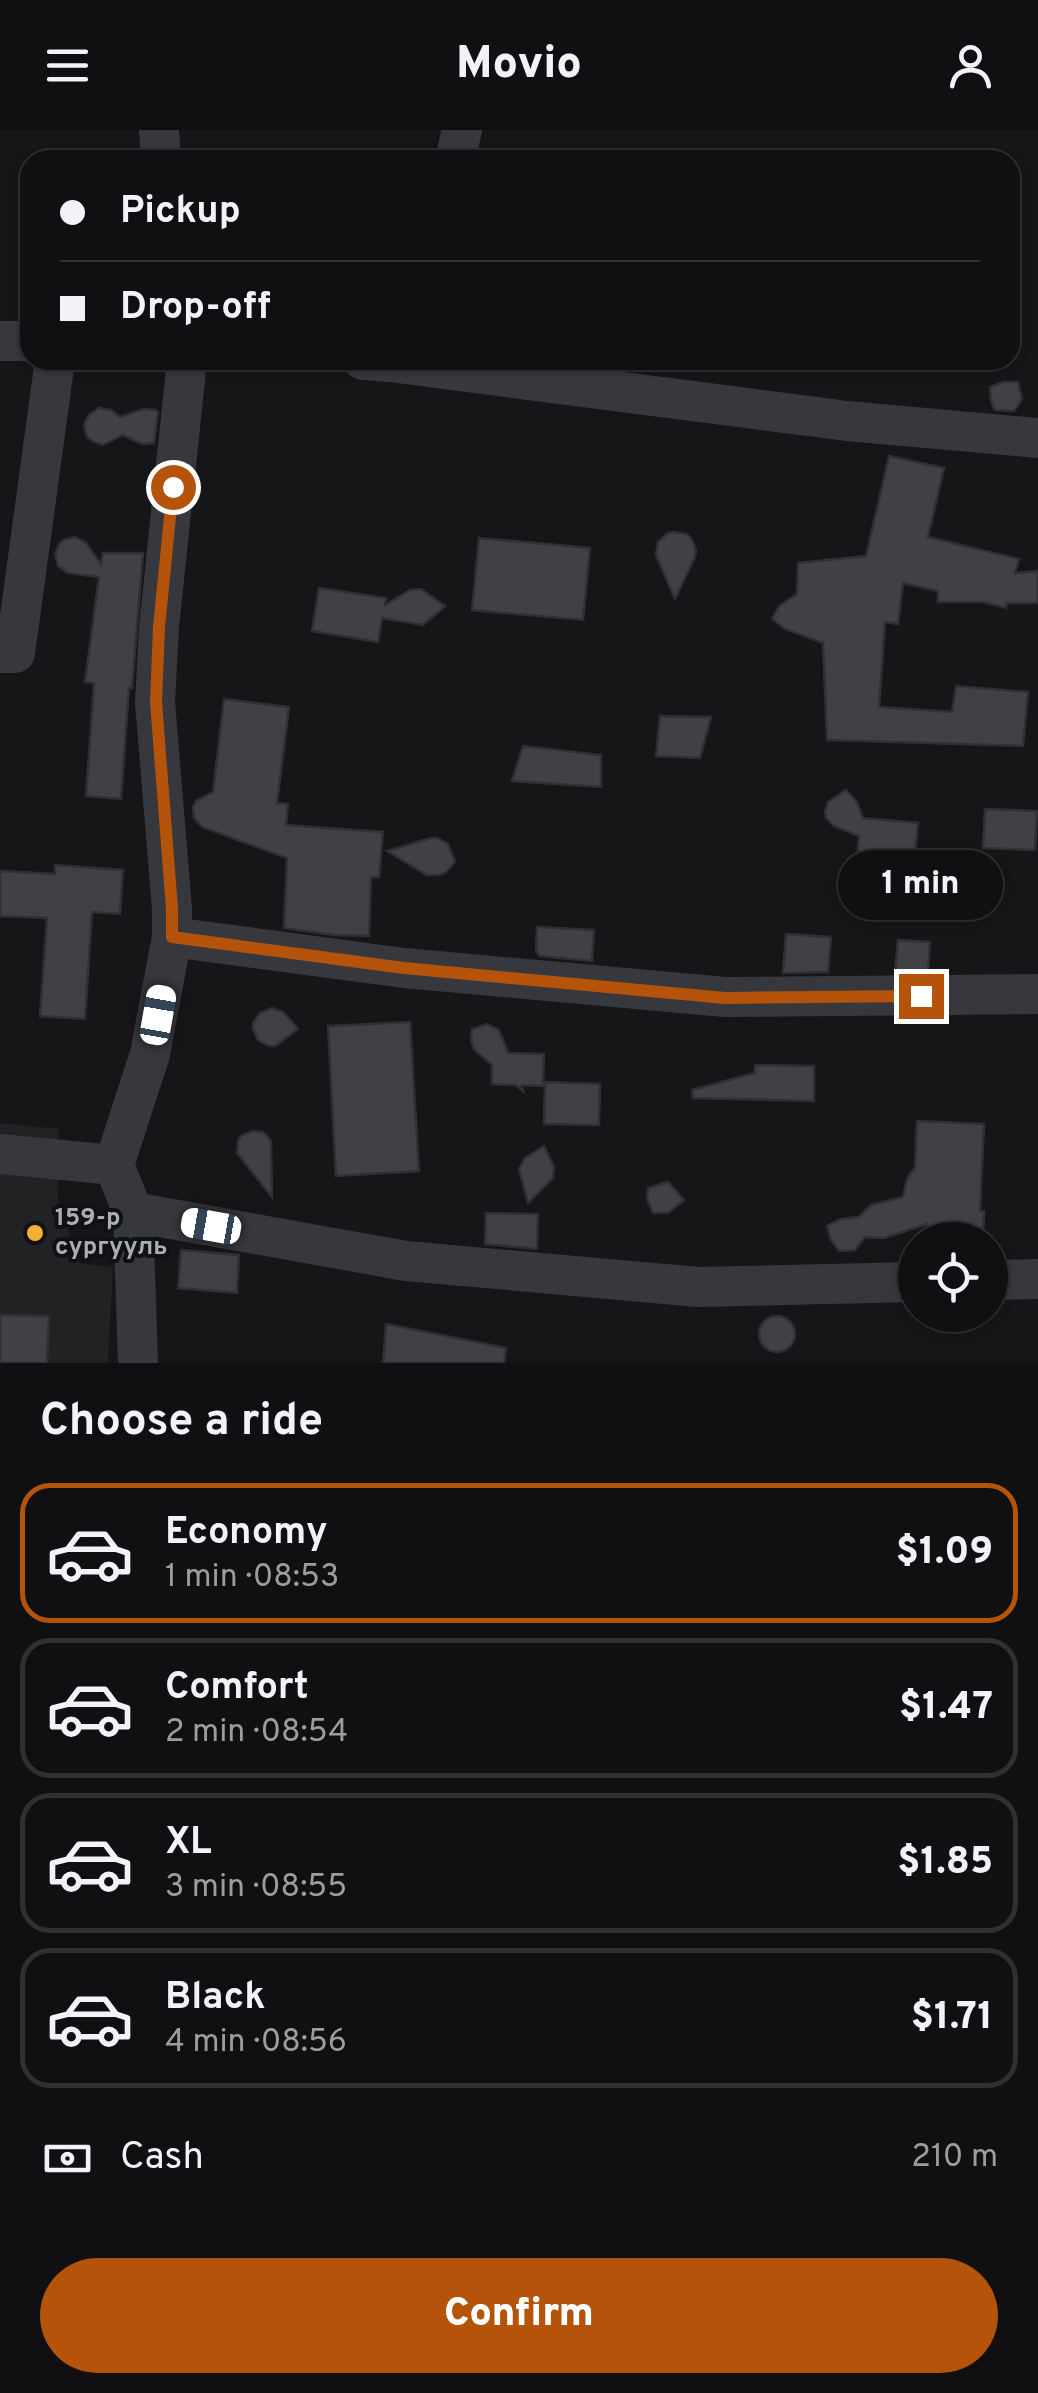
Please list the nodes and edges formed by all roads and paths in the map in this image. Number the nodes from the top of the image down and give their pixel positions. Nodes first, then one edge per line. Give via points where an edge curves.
1 (54, 370) edge
2 (186, 370) edge
3 (470, 370) edge
4 (1038, 438) edge
5 (0, 653) edge
6 (172, 937) junction
7 (1038, 994) edge
8 (0, 1154) edge
9 (114, 1166) junction
10 (133, 1212) junction
11 (1038, 1279) edge
12 (1008, 1280) edge
13 (898, 1282) edge
14 (138, 1363) edge

1 - 5 street via 16,653
2 - 6 street via 156,702
3 - 4 street via 847,421
6 - 7 street via 404,968 725,998
6 - 9 street via 150,1054
8 - 9 street
9 - 10 street
10 - 13 street via 406,1260 699,1287
10 - 14 street
11 - 12 street

